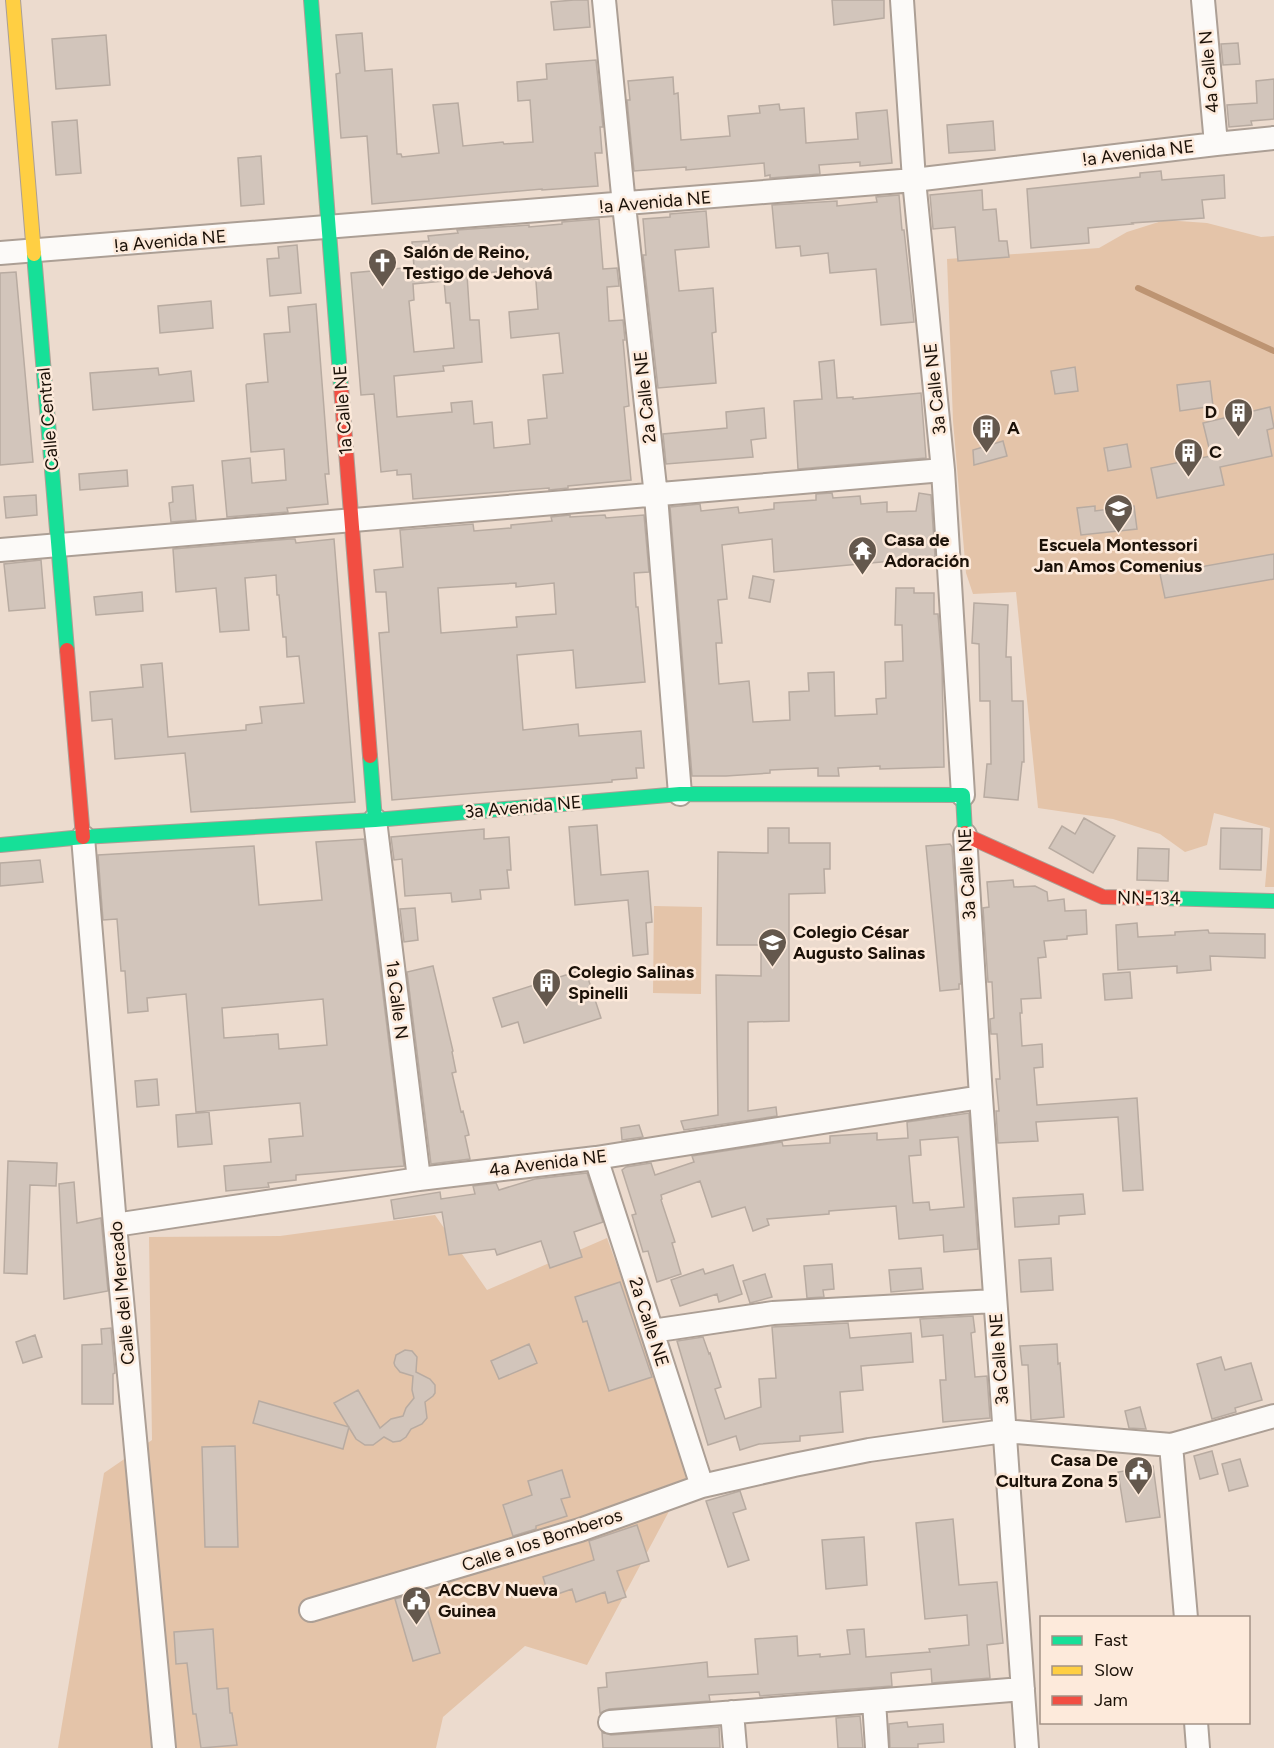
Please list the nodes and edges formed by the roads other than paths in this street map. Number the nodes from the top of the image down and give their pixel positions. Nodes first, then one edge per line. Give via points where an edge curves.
1 (13, 0) edge
2 (311, 0) edge
3 (604, 0) edge
4 (902, 0) edge
5 (1203, 0) edge
6 (1274, 138) edge
7 (1216, 144) junction
8 (914, 180) junction
9 (624, 205) junction
10 (329, 228) junction
11 (34, 252) junction
12 (0, 254) edge
13 (943, 470) junction
14 (656, 496) junction
15 (352, 521) junction
16 (59, 544) junction
17 (0, 550) edge
18 (680, 794) junction
19 (963, 795) junction
20 (375, 820) junction
21 (965, 835) junction
22 (83, 837) junction
23 (0, 845) edge
24 (1274, 902) edge
25 (981, 1097) junction
26 (596, 1158) junction
27 (419, 1179) junction
28 (115, 1225) junction
29 (995, 1301) junction
30 (652, 1331) junction
31 (1274, 1416) edge
32 (1005, 1431) junction
33 (1171, 1445) junction
34 (702, 1486) junction
35 (311, 1610) dead end
36 (1186, 1616) edge
37 (1023, 1689) junction
38 (874, 1701) junction
39 (732, 1712) junction
40 (610, 1722) dead end
41 (1196, 1724) edge
42 (164, 1748) edge
43 (735, 1748) edge
44 (877, 1748) edge
45 (1027, 1748) edge
46 (1198, 1748) edge

1 - 11 main road, Calle Central
2 - 10 main road, 1a Calle NE
3 - 9 street, 2a Calle NE
4 - 8 street, 3a Calle NE
5 - 7 street, 4a Calle N
6 - 7 street, !a Avenida NE
7 - 8 street, !a Avenida NE
8 - 9 street, !a Avenida NE
8 - 13 street, 3a Calle NE
9 - 10 street, !a Avenida NE
9 - 14 street, 2a Calle NE
10 - 11 street, !a Avenida NE
10 - 15 main road, 1a Calle NE
11 - 12 street, !a Avenida NE
11 - 16 main road, Calle Central
13 - 14 street
13 - 19 street, 3a Calle NE
14 - 15 street
14 - 18 street, 2a Calle NE
15 - 16 street
15 - 20 main road, 1a Calle NE
16 - 17 street
16 - 22 main road, Calle Central
18 - 19 main road, 3a Avenida NE
18 - 20 main road, 3a Avenida NE
19 - 21 main road, 3a Calle NE
20 - 22 main road, 3a Avenida NE
20 - 27 street, 1a Calle N
21 - 24 main road, NN-134 / NN-134 via 1103,897
21 - 25 street, 3a Calle NE
22 - 23 main road, 3a Avenida NE
22 - 28 street, Calle del Mercado
25 - 26 street, 4a Avenida NE
25 - 29 street, 3a Calle NE
26 - 27 street, 4a Avenida NE
26 - 30 street, 2a Calle NE
27 - 28 street, 4a Avenida NE
28 - 42 street, Calle del Mercado
29 - 30 street via 773,1313
29 - 32 street, 3a Calle NE
30 - 34 street, 2a Calle NE
31 - 33 street
32 - 33 street, Calle a los Bomberos
32 - 34 street, Calle a los Bomberos via 869,1450
32 - 37 street, 3a Calle NE
33 - 36 street
34 - 35 street, Calle a los Bomberos via 580,1530
37 - 38 street
37 - 45 street, 3a Calle NE
38 - 39 street
38 - 44 street
39 - 40 street
39 - 43 street
41 - 46 street

